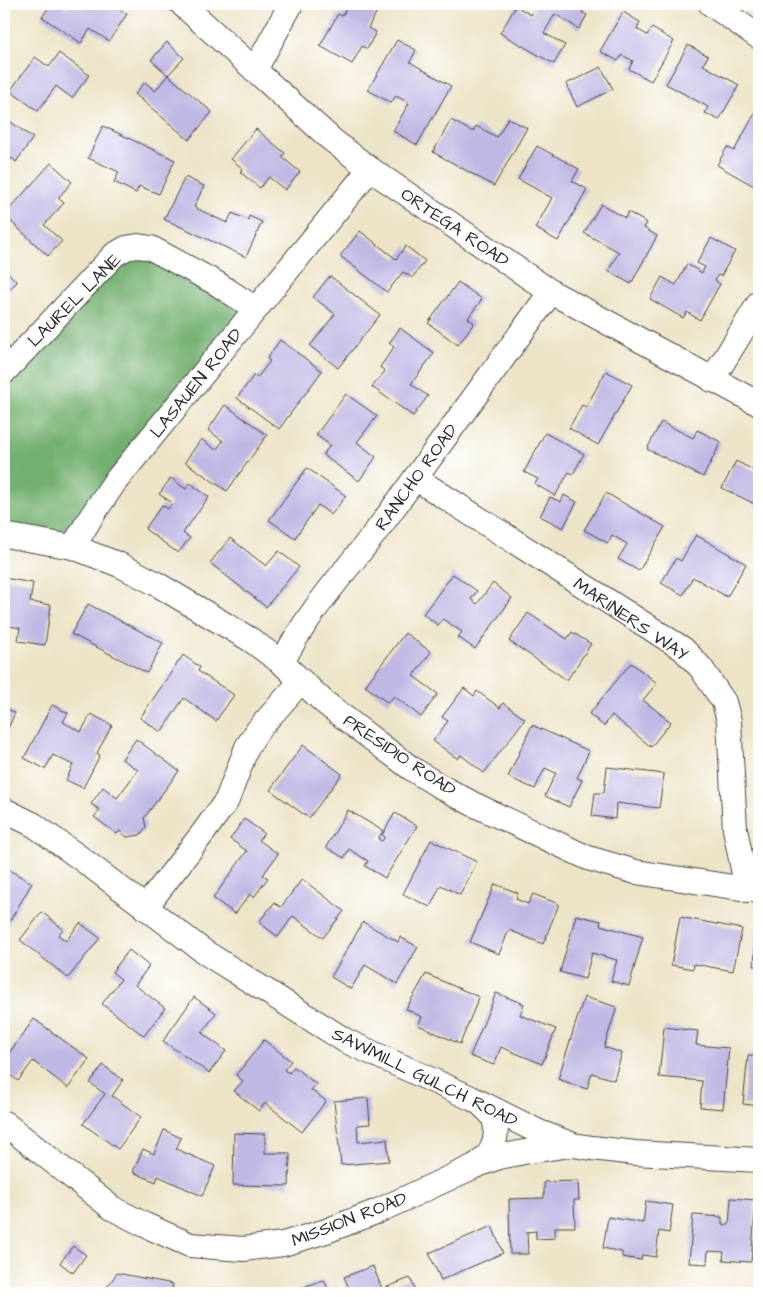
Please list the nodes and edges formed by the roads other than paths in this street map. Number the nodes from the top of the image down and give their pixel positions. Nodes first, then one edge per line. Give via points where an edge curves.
1 (182, 4) edge
2 (292, 4) edge
3 (711, 4) edge
4 (759, 37) edge
5 (255, 70) junction
6 (370, 168) junction
7 (551, 292) junction
8 (759, 303) edge
9 (256, 309) junction
10 (4, 372) edge
11 (712, 380) junction
12 (759, 404) edge
13 (415, 478) junction
14 (4, 535) edge
15 (73, 547) junction
16 (282, 663) junction
17 (301, 681) junction
18 (4, 810) edge
19 (753, 891) edge
20 (145, 908) junction
21 (480, 1103) junction
22 (4, 1123) edge
23 (573, 1145) junction
24 (759, 1160) edge
25 (475, 1166) junction

1 - 5 street, ORTEGA ROAD
2 - 5 street
3 - 4 street
5 - 6 street, ORTEGA ROAD via 332,140
6 - 7 street, ORTEGA ROAD
6 - 9 street, LASAUEN ROAD
7 - 11 street, ORTEGA ROAD
7 - 13 street, RANCHO ROAD
8 - 11 street
9 - 10 street, LAUREL LANE via 151,248 126,248 114,255
9 - 15 street, LASAUEN ROAD via 114,483
11 - 12 street, ORTEGA ROAD
13 - 16 street, RANCHO ROAD via 309,616
13 - 19 street, MARINERS WAY via 683,650 700,668 724,702 735,829
14 - 15 street
15 - 16 street, PRESIDIO ROAD via 155,583 251,640
16 - 17 street, PRESIDIO ROAD
17 - 19 street, PRESIDIO ROAD via 359,729 432,781 536,834 588,858 636,872
17 - 20 street via 258,730 247,747 227,800
18 - 20 street, SAWMILL GULCH ROAD via 34,825
20 - 21 street, SAWMILL GULCH ROAD via 206,953 346,1042
21 - 23 street, SAWMILL GULCH ROAD
21 - 25 street via 493,1116 496,1136 487,1156
22 - 25 street, MISSION ROAD via 112,1208 190,1245 243,1249 283,1244 378,1211
23 - 24 street, SAWMILL GULCH ROAD via 635,1153
23 - 25 street, MISSION ROAD via 499,1157

